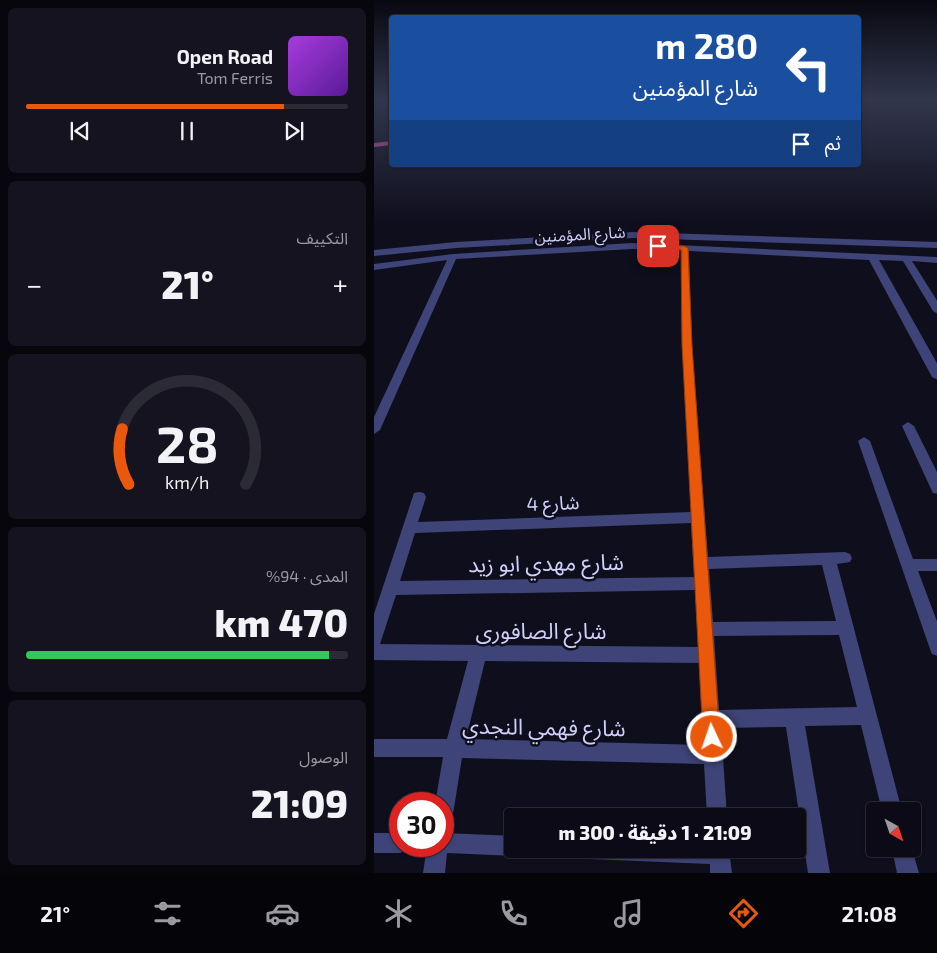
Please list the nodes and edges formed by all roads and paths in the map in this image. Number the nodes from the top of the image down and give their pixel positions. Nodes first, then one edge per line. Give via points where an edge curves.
1 (389, 143) edge
2 (374, 145) edge
3 (937, 245) edge
4 (684, 248) junction
5 (374, 253) edge
6 (453, 257) junction
7 (873, 258) junction
8 (906, 259) junction
9 (937, 260) edge
10 (374, 267) edge
11 (937, 311) edge
12 (937, 377) edge
13 (908, 426) dead end
14 (374, 430) edge
15 (864, 441) dead end
16 (937, 489) edge
17 (419, 497) dead end
18 (698, 517) junction
19 (409, 528) junction
20 (701, 564) junction
21 (937, 564) edge
22 (907, 566) junction
23 (702, 583) junction
24 (391, 588) junction
25 (846, 628) junction
26 (706, 630) junction
27 (374, 639) edge
28 (937, 649) edge
29 (374, 652) edge
30 (479, 653) junction
31 (707, 655) junction
32 (868, 716) junction
33 (794, 717) junction
34 (711, 720) junction
35 (374, 748) edge
36 (454, 748) junction
37 (713, 755) junction
38 (447, 792) edge
39 (890, 802) edge
40 (716, 808) edge
41 (374, 842) edge
42 (389, 843) edge
43 (454, 843) edge
44 (504, 846) edge
45 (436, 857) edge
46 (707, 858) edge
47 (904, 858) edge
48 (720, 859) edge
49 (434, 873) edge
50 (819, 873) edge
51 (908, 873) edge

1 - 2 highway
3 - 5 street, شارع المؤمنين via 634,235
4 - 6 street, شارع المؤمنين via 632,246
4 - 7 street, شارع المؤمنين
4 - 18 street
6 - 10 street, شارع المؤمنين
6 - 14 street
7 - 8 street, شارع المؤمنين
7 - 12 street
8 - 9 street, شارع المؤمنين
8 - 11 street
13 - 16 street
15 - 22 street
17 - 19 street
18 - 19 street, شارع 4
18 - 20 street
19 - 24 street
20 - 23 street
20 - 25 street via 837,558
21 - 22 street
22 - 28 street
23 - 24 street, شارع مهدي ابو زيد
23 - 26 street
24 - 27 street
25 - 26 street
25 - 32 street
26 - 31 street
29 - 30 street, شارع الصافورى
30 - 31 street, شارع الصافورى
30 - 36 street
31 - 34 street
32 - 33 street
32 - 39 street
33 - 34 street
33 - 50 street
34 - 37 street
35 - 36 street, شارع فهمي النجدي
36 - 37 street, شارع فهمي النجدي
36 - 38 street
37 - 40 street
41 - 42 street
43 - 44 street
45 - 49 street
46 - 48 street
47 - 51 street

